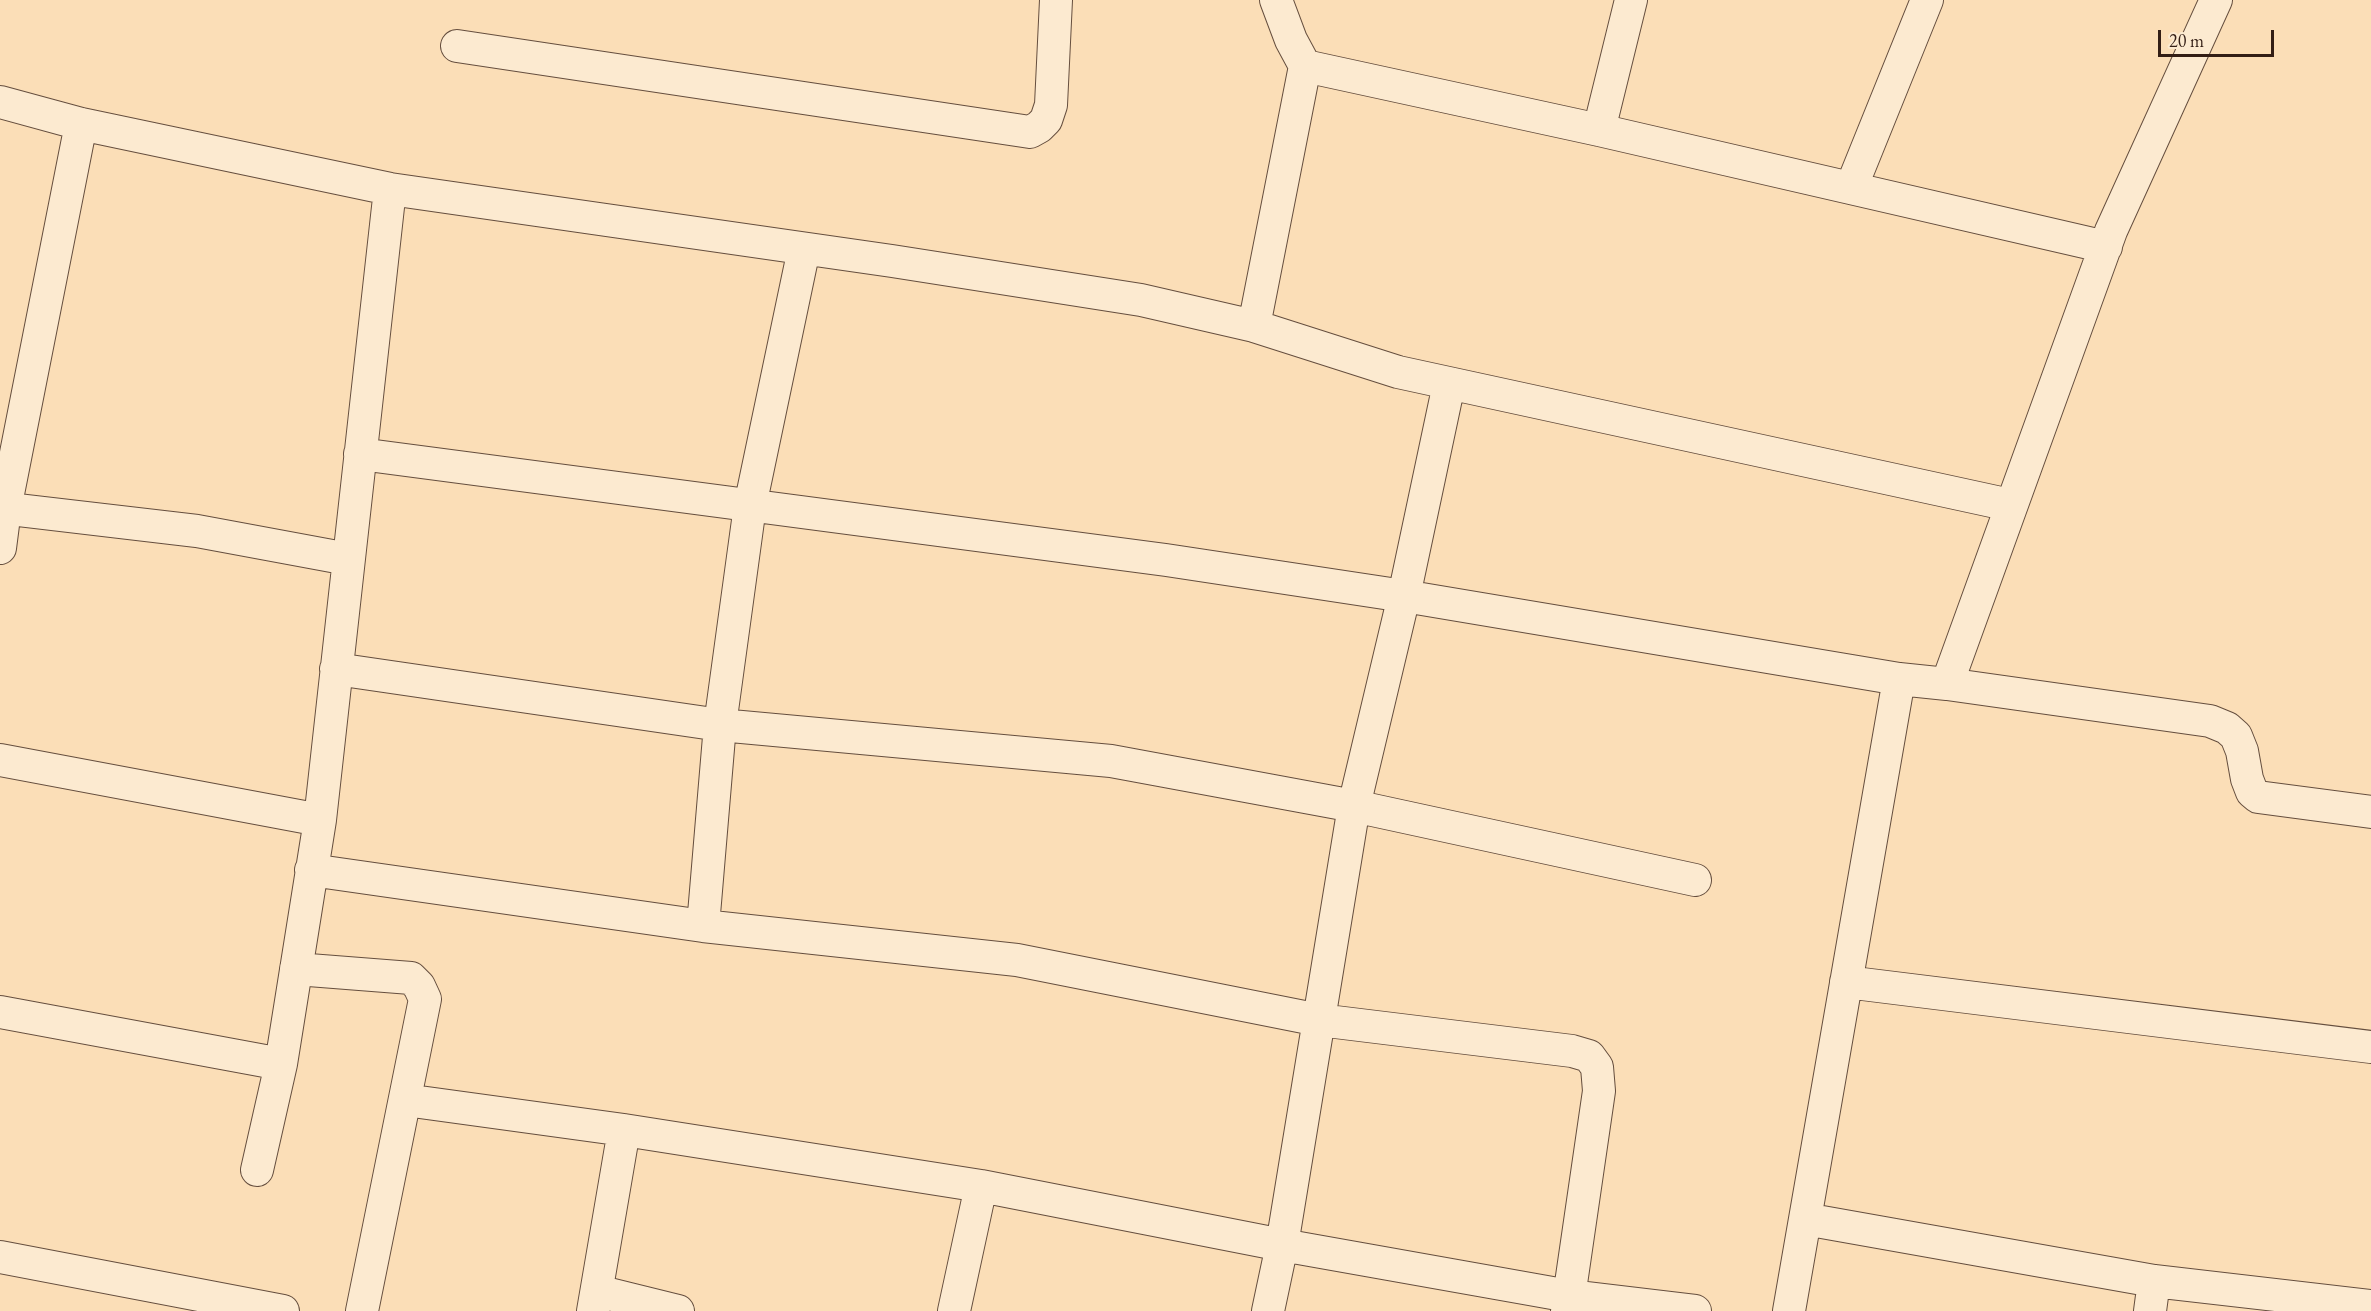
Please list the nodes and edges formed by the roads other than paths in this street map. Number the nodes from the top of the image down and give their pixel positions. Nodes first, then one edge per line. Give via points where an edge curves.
1 (1056, 0) edge
2 (1276, 0) edge
3 (1631, 0) edge
4 (1927, 0) edge
5 (2216, 0) edge
6 (458, 46) dead end
7 (1305, 66) junction
8 (0, 102) edge
9 (81, 124) junction
10 (1599, 130) junction
11 (1851, 188) junction
12 (390, 189) junction
13 (2106, 247) junction
14 (804, 249) junction
15 (1254, 326) junction
16 (1449, 384) junction
17 (360, 454) junction
18 (2010, 505) junction
19 (750, 506) junction
20 (3, 509) edge
21 (0, 549) edge
22 (348, 559) junction
23 (1404, 596) junction
24 (336, 669) junction
25 (1899, 679) junction
26 (1947, 684) junction
27 (720, 725) junction
28 (0, 760) edge
29 (1354, 806) junction
30 (2371, 812) edge
31 (320, 820) junction
32 (311, 870) junction
33 (1695, 879) dead end
34 (703, 926) junction
35 (296, 969) junction
36 (1846, 982) junction
37 (0, 1012) edge
38 (1319, 1020) junction
39 (2371, 1047) edge
40 (281, 1064) junction
41 (405, 1100) junction
42 (624, 1130) junction
43 (257, 1170) dead end
44 (981, 1186) junction
45 (1805, 1219) junction
46 (1282, 1245) junction
47 (0, 1257) edge
48 (2152, 1296) edge
49 (166, 1300) edge
50 (595, 1301) edge
51 (1568, 1303) edge
52 (2371, 1306) edge
53 (283, 1311) edge
54 (362, 1311) edge
55 (678, 1311) edge
56 (954, 1311) edge
57 (1268, 1311) edge
58 (1695, 1311) edge
59 (1789, 1311) edge

1 - 6 street via 1051,105 1046,120 1030,132
2 - 7 street
3 - 10 street
4 - 11 street
5 - 13 street
7 - 10 street
7 - 15 street
8 - 9 street
9 - 12 street
9 - 20 street
10 - 11 street
11 - 13 street
12 - 14 street
12 - 17 street
13 - 18 street
14 - 15 street via 1141,300
14 - 19 street
15 - 16 street via 1398,372
16 - 18 street
16 - 23 street
17 - 19 street
17 - 22 street
18 - 26 street
19 - 23 street via 1155,558
19 - 27 street
20 - 21 street
20 - 22 street via 197,531
22 - 24 street
23 - 25 street
23 - 29 street
24 - 27 street
24 - 31 street
25 - 26 street
25 - 36 street
26 - 30 street via 2210,721 2236,736 2247,779 2258,797
27 - 29 street via 1111,760
27 - 34 street
28 - 31 street
29 - 33 street
29 - 38 street
31 - 32 street
32 - 34 street
32 - 35 street
34 - 38 street via 1017,960
35 - 40 street
35 - 41 street via 411,978 419,986 425,999
36 - 39 street
36 - 45 street
37 - 40 street
38 - 46 street
38 - 51 street via 1589,1056 1600,1080
40 - 43 street
41 - 42 street
41 - 54 street
42 - 44 street
42 - 50 street
44 - 46 street
44 - 56 street
45 - 48 street
45 - 59 street
46 - 51 street
46 - 57 street
47 - 49 street
48 - 52 street
49 - 53 street
50 - 55 street
51 - 58 street

